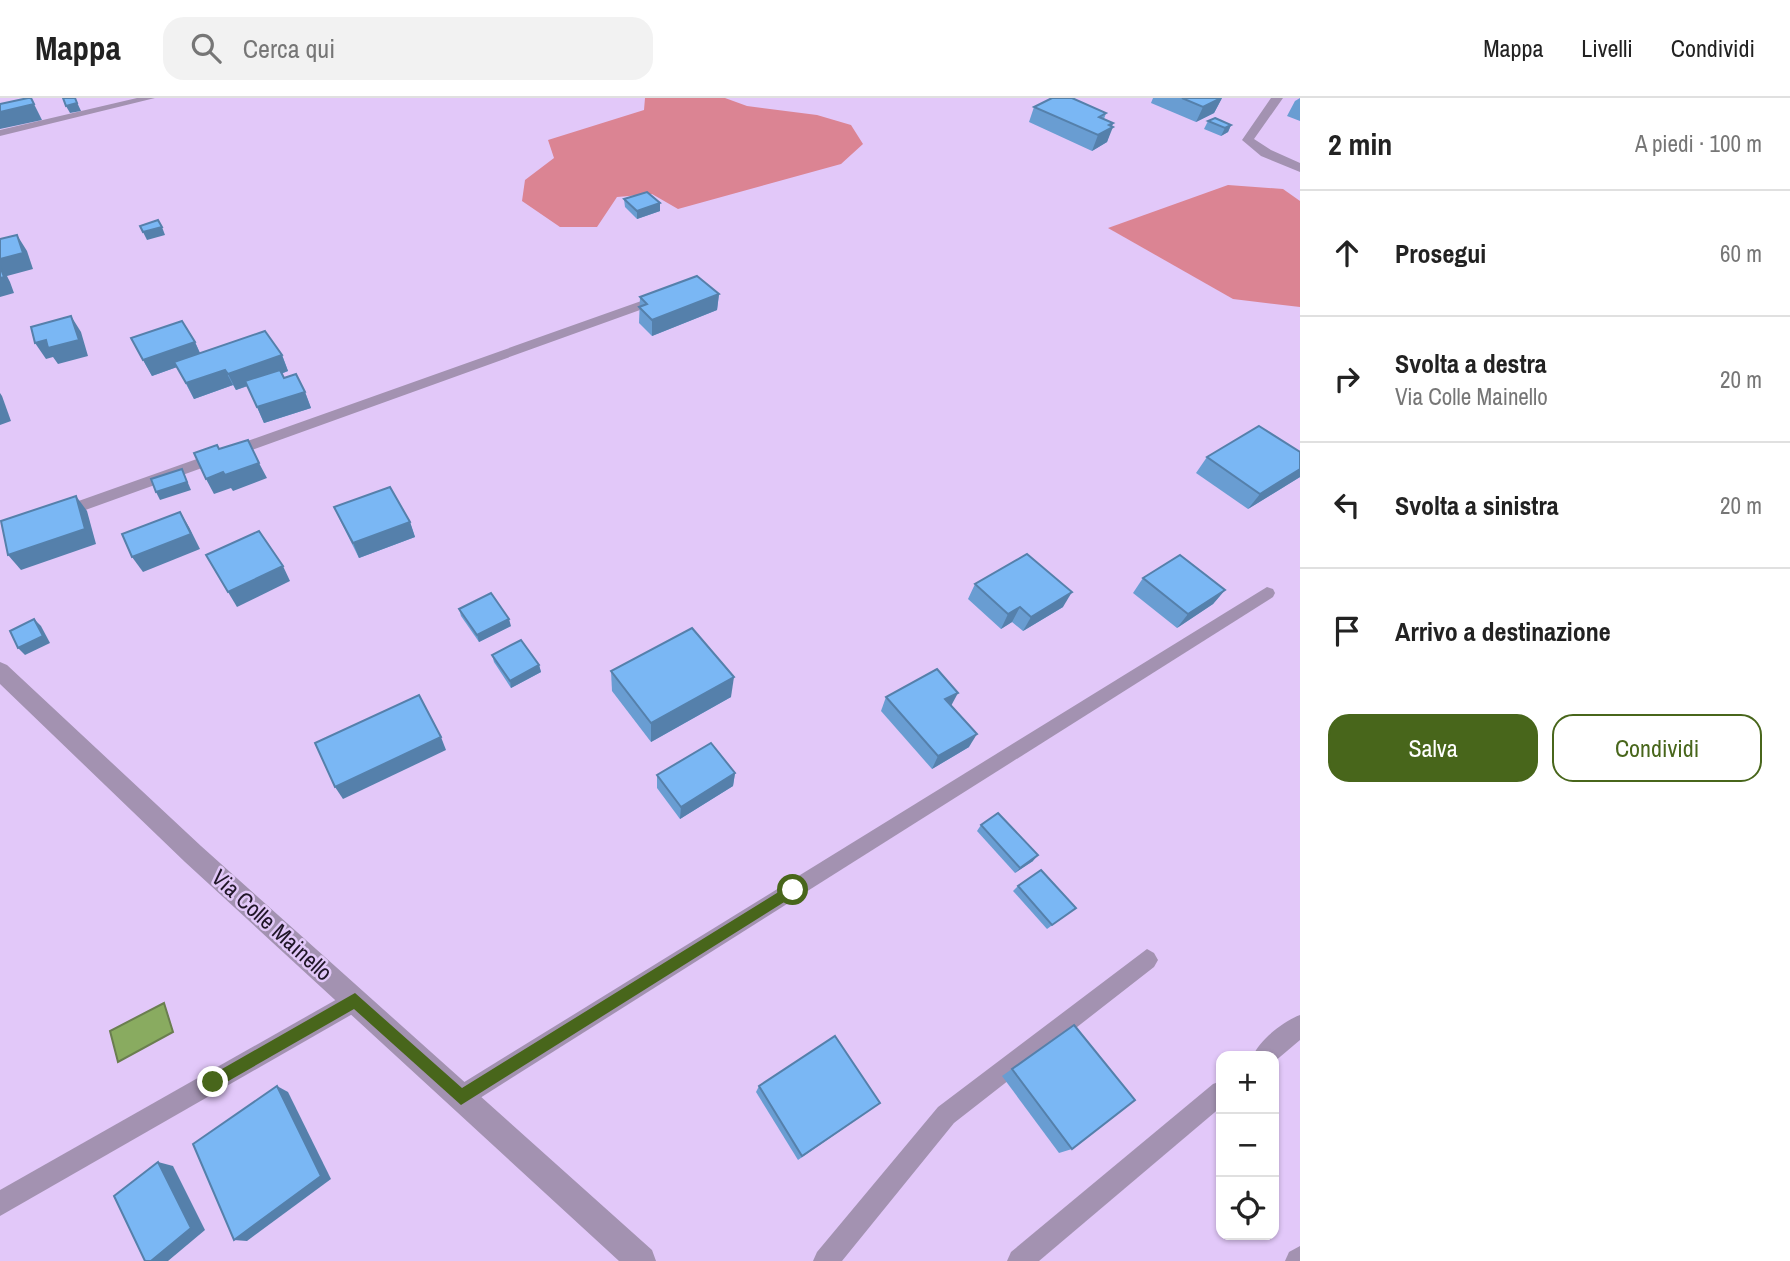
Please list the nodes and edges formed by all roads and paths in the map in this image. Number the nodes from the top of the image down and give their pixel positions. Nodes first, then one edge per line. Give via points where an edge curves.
1 (150, 98) edge
2 (1277, 98) edge
3 (0, 133) edge
4 (1300, 168) edge
5 (674, 293) edge
6 (52, 516) edge
7 (1267, 593) dead end
8 (0, 671) edge
9 (1147, 960) dead end
10 (355, 1000) junction
11 (1300, 1026) edge
12 (1270, 1051) edge
13 (1216, 1096) edge
14 (461, 1097) junction
15 (0, 1204) edge
16 (641, 1261) edge
17 (826, 1261) edge
18 (1020, 1261) edge

1 - 3 lane
2 - 4 street via 1248,140
5 - 6 lane
7 - 14 lane
8 - 10 street, Via Colle Mainello
9 - 17 lane via 946,1115
10 - 14 street, Via Colle Mainello
10 - 15 lane
11 - 12 lane
13 - 18 lane
14 - 16 street, Via Colle Mainello

